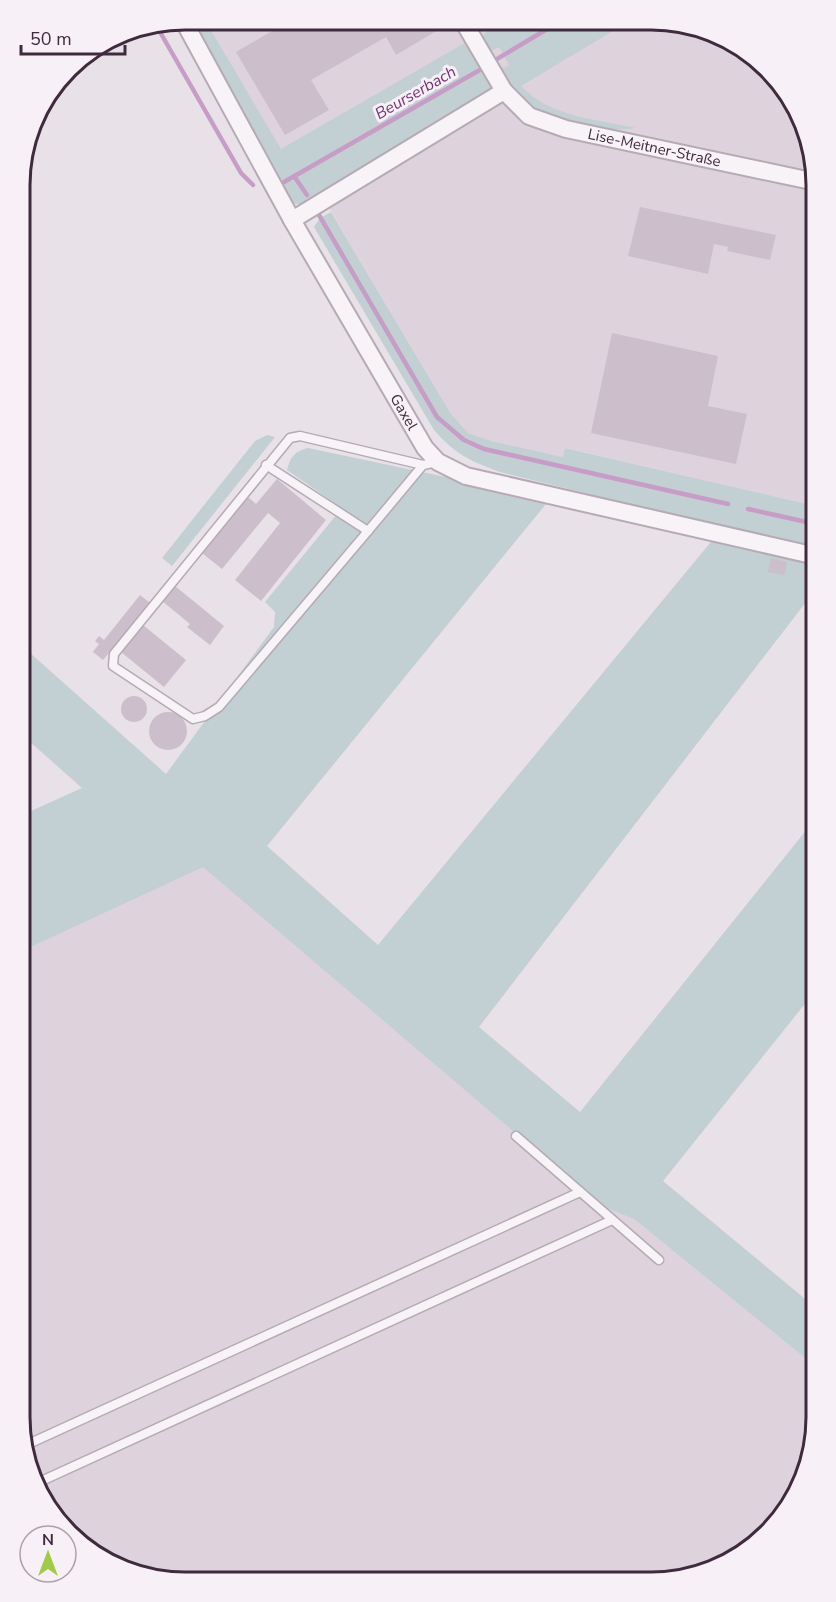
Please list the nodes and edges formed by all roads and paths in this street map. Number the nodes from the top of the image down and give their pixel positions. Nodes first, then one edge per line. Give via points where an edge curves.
1 (188, 30) edge
2 (468, 30) edge
3 (504, 91) junction
4 (806, 180) edge
5 (292, 220) junction
6 (430, 464) junction
7 (266, 465) junction
8 (368, 531) junction
9 (806, 554) edge
10 (516, 1136) dead end
11 (580, 1192) junction
12 (612, 1220) junction
13 (658, 1260) dead end
14 (32, 1442) edge
15 (44, 1480) edge

1 - 5 street, Gaxel
2 - 3 street, Lise-Meitner-Straße
3 - 4 street, Lise-Meitner-Straße via 529,116 548,124
3 - 5 street
5 - 6 street, Gaxel via 425,448
6 - 7 lane via 300,436 284,443
6 - 8 lane
6 - 9 street, Gaxel via 466,476
7 - 8 lane
7 - 8 lane via 112,660 113,666 193,719 219,707
10 - 11 lane
11 - 12 lane
11 - 14 lane
12 - 13 lane
12 - 15 lane

